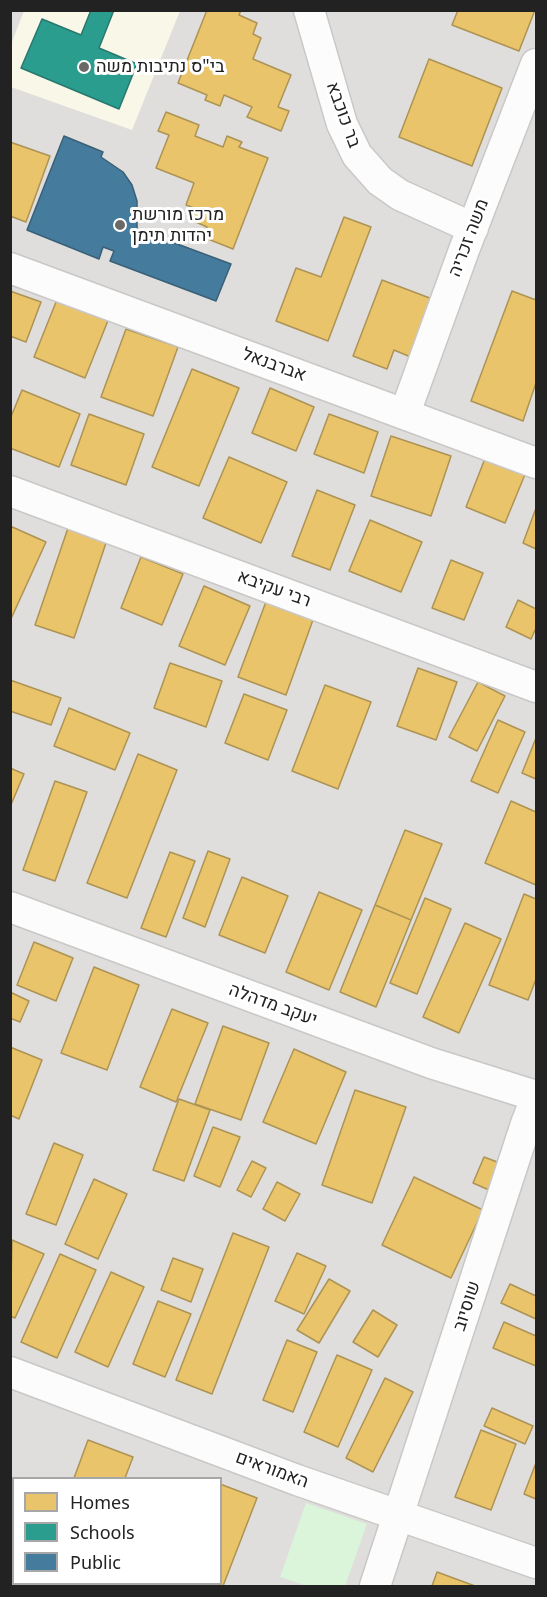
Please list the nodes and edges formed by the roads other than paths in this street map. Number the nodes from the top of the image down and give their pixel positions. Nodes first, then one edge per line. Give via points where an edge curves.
1 (309, 10) edge
2 (537, 64) edge
3 (473, 228) junction
4 (10, 268) edge
5 (405, 413) junction
6 (537, 464) edge
7 (10, 491) edge
8 (537, 687) edge
9 (10, 908) edge
10 (534, 1111) edge
11 (10, 1372) edge
12 (398, 1514) junction
13 (537, 1563) edge
14 (375, 1587) edge

1 - 3 street, בר כוכבא via 342,124 364,164 400,195
2 - 3 street, משה זכריה
3 - 5 street, משה זכריה
4 - 5 street, אברבנאל
5 - 6 street, אברבנאל
7 - 8 street, רבי עקיבא
9 - 10 street, יעקב מדהלה via 431,1063
10 - 12 street, שוסיוב
11 - 12 street, האמוראים
12 - 13 street, האמוראים
12 - 14 street, שוסיוב

